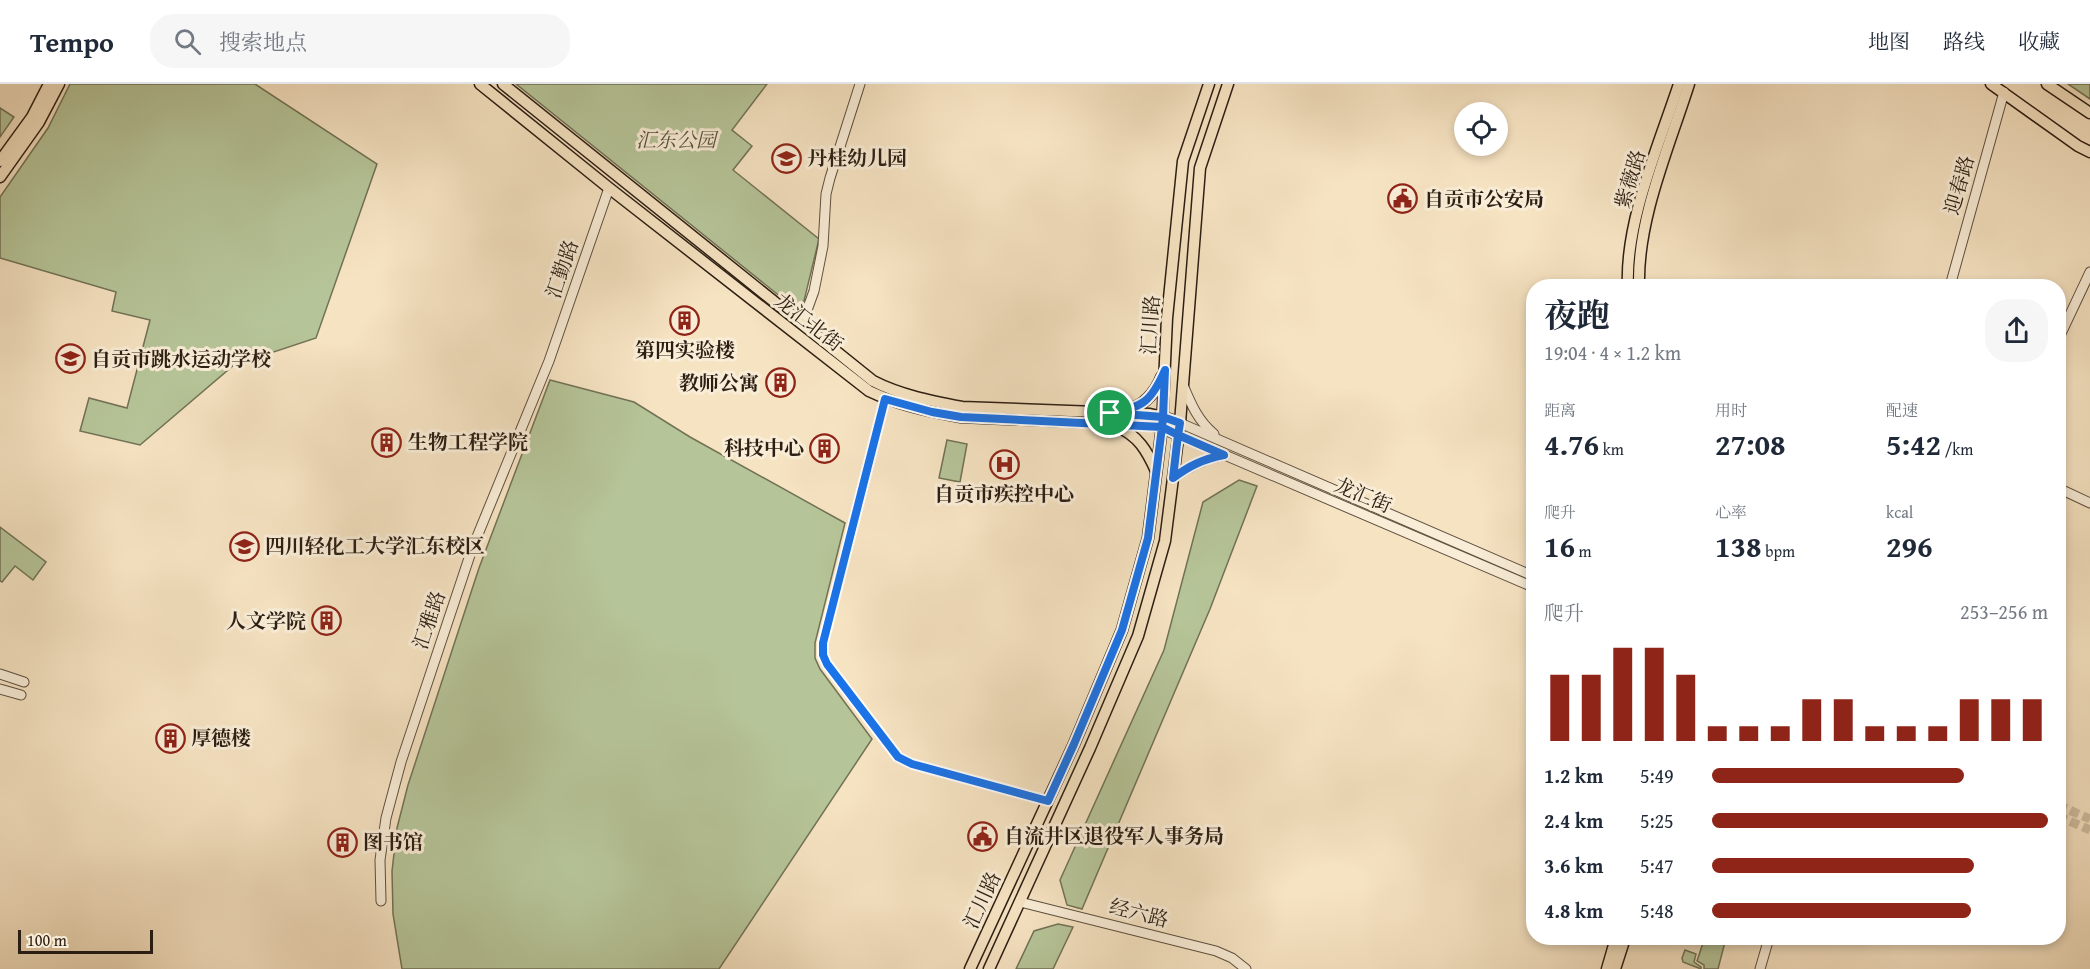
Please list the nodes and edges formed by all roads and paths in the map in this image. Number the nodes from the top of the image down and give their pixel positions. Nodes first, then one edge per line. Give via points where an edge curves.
1 (49, 84) edge
2 (59, 84) edge
3 (480, 84) edge
4 (503, 84) edge
5 (860, 84) edge
6 (1209, 84) edge
7 (1228, 84) edge
8 (1679, 84) edge
9 (1689, 84) edge
10 (1991, 84) edge
11 (2048, 84) edge
12 (2004, 92) junction
13 (2090, 113) edge
14 (2090, 152) edge
15 (0, 161) edge
16 (0, 177) edge
17 (609, 188) junction
18 (2090, 272) edge
19 (1628, 279) edge
20 (1639, 279) edge
21 (1952, 279) edge
22 (2066, 323) edge
23 (802, 324) junction
24 (549, 361) joint
25 (1165, 370) junction
26 (1183, 384) junction
27 (885, 399) junction
28 (1109, 418) junction
29 (1162, 422) junction
30 (1179, 429) junction
31 (1225, 442) junction
32 (1224, 455) junction
33 (1156, 472) junction
34 (1173, 478) junction
35 (2066, 492) edge
36 (2090, 502) edge
37 (1526, 573) edge
38 (1526, 584) edge
39 (0, 674) edge
40 (24, 682) dead end
41 (0, 689) edge
42 (21, 695) dead end
43 (1048, 801) junction
44 (381, 901) dead end
45 (1020, 902) junction
46 (1614, 945) edge
47 (1623, 945) edge
48 (1767, 945) edge
49 (970, 969) edge
50 (989, 969) edge
51 (1246, 969) edge
52 (1607, 969) edge
53 (1615, 969) edge
54 (1760, 969) edge

1 - 15 main road via 32,117
2 - 16 main road via 39,122
3 - 17 main road, 龙汇北街
4 - 23 main road, 龙汇北街
5 - 23 street via 826,194 823,246 814,291
6 - 25 main road, 汇川路 via 1183,161
7 - 26 main road, 汇川路 via 1200,168
8 - 19 main road, 紫薇路 via 1638,210
9 - 20 main road, 紫薇路 via 1648,212
10 - 12 main road
11 - 13 main road
12 - 14 main road
12 - 21 street, 迎春路
17 - 24 street, 汇勤路
17 - 27 main road, 龙汇北街 via 828,361
18 - 22 street
23 - 28 main road, 龙汇北街 via 888,389 962,407
24 - 44 street, 汇雅路 via 472,549 401,762 386,818 380,860
25 - 28 main road via 1150,397
25 - 29 main road, 汇川路
26 - 30 main road, 汇川路
26 - 31 street via 1204,426
27 - 28 main road, 龙汇北街 via 961,417
27 - 43 street via 823,655 898,757
28 - 29 main road, 龙汇北街
28 - 33 main road via 1146,449
29 - 30 main road, 龙汇北街
29 - 33 main road, 汇川路
30 - 31 street, 龙汇街
30 - 32 street, 龙汇街
30 - 34 main road, 汇川路
31 - 37 street, 龙汇街
32 - 34 street via 1204,459
32 - 38 street, 龙汇街
33 - 43 main road, 汇川路 via 1148,538 1122,630
34 - 45 main road, 汇川路 via 1165,541 1138,636
35 - 36 street
39 - 40 street
41 - 42 street
43 - 49 main road, 汇川路
45 - 50 main road, 汇川路
45 - 51 street, 经六路 via 1216,951
46 - 52 main road
47 - 53 main road
48 - 54 street

